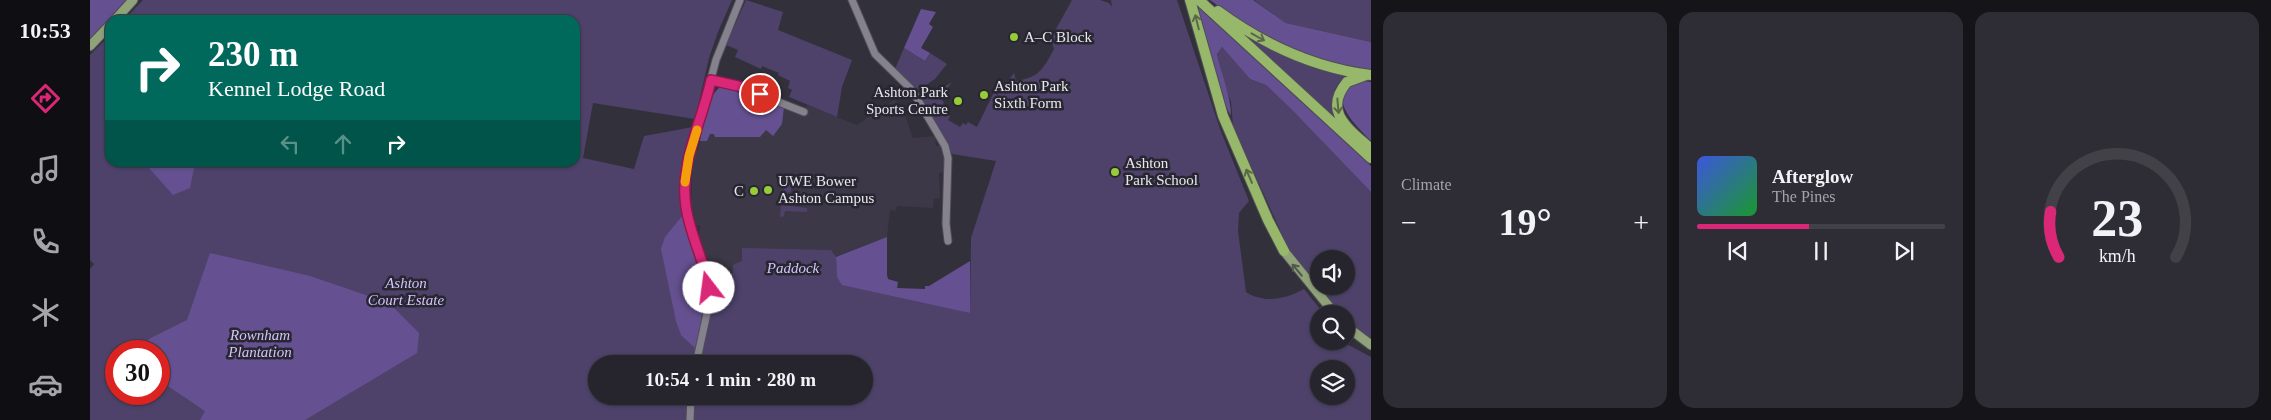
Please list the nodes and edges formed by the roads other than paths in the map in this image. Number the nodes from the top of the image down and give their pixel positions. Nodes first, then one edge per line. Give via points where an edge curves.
1 (133, 0) edge
2 (740, 0) edge
3 (852, 0) edge
4 (1190, 0) edge
5 (1199, 0) edge
6 (1203, 0) edge
7 (120, 15) edge
8 (105, 30) edge
9 (90, 46) edge
10 (1369, 75) edge
11 (711, 80) junction
12 (804, 112) dead end
13 (1371, 149) edge
14 (1371, 158) edge
15 (948, 241) dead end
16 (1284, 251) joint
17 (1328, 305) edge
18 (1355, 333) edge
19 (1371, 345) edge
20 (698, 355) edge
21 (691, 405) edge
22 (690, 420) edge

1 - 7 main road
2 - 11 street via 723,39
3 - 15 street via 875,54 916,96 945,146 948,158
16 -> 4 highway via 1223,116
5 - 14 highway
6 -> 10 highway via 1238,25 1290,54
8 - 9 main road
10 -> 13 highway via 1347,82 1337,98 1337,109 1341,120
11 - 12 street via 738,86
11 - 20 street via 689,156 685,182 688,217 709,288
17 -> 16 main road
18 - 19 main road
21 - 22 street

